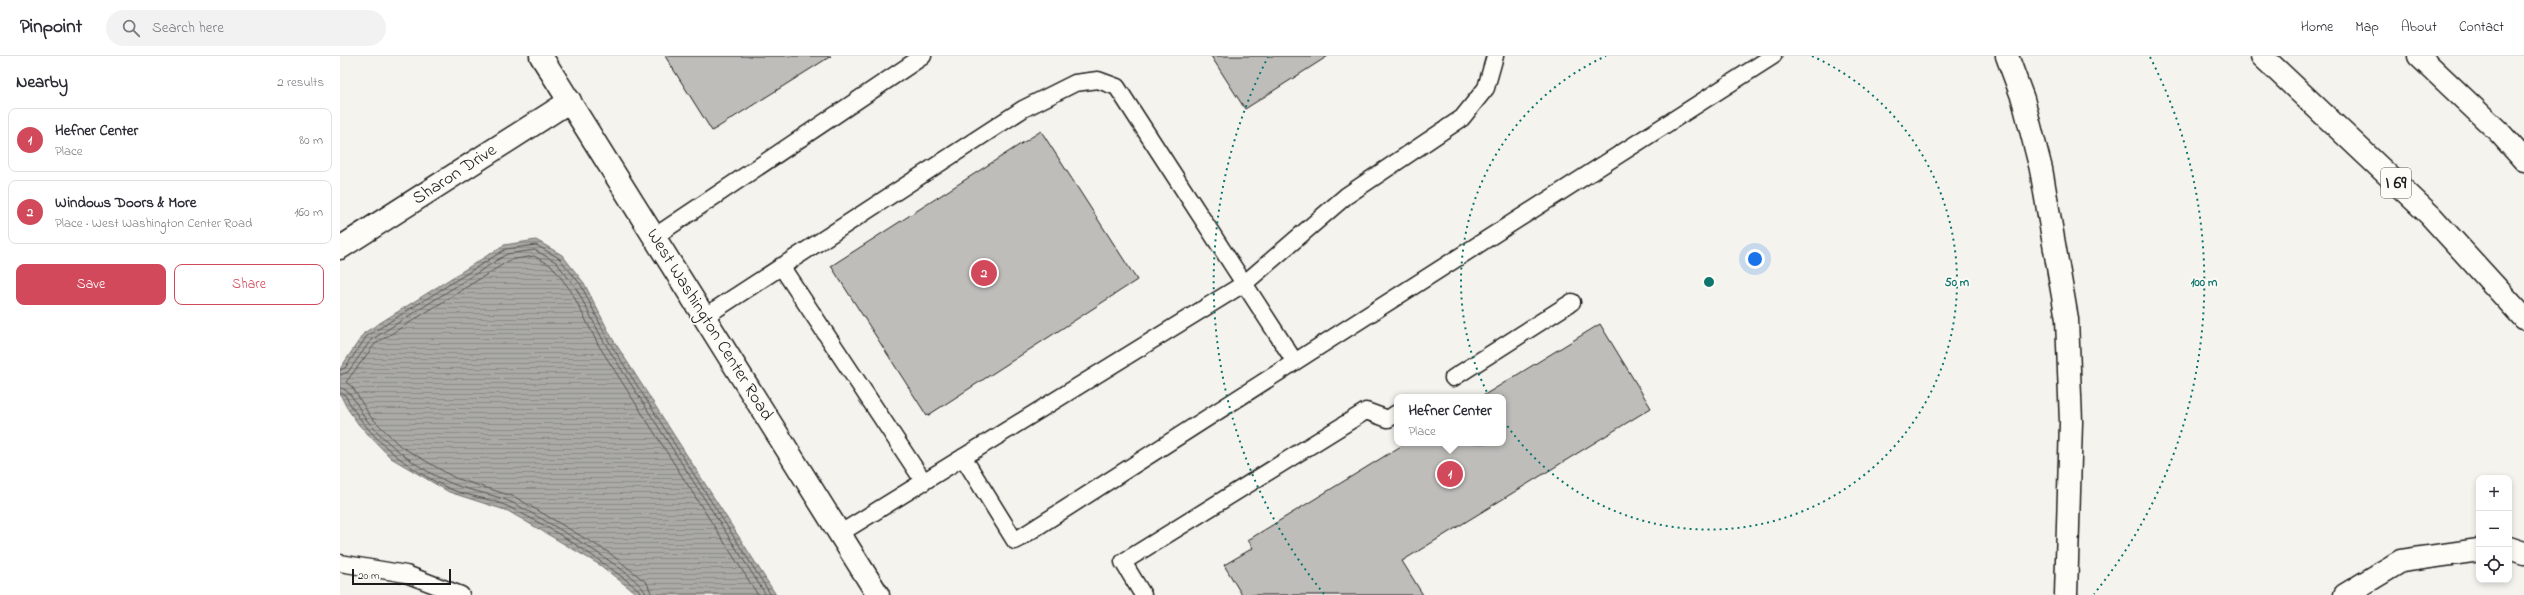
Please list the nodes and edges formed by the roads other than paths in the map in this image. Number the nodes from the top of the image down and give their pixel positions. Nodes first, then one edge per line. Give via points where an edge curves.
1 (541, 56) edge
2 (923, 56) edge
3 (1495, 56) edge
4 (1773, 56) edge
5 (2007, 56) edge
6 (2262, 56) edge
7 (2419, 56) edge
8 (570, 101) junction
9 (2524, 160) edge
10 (654, 237) junction
11 (340, 248) edge
12 (781, 266) junction
13 (1245, 283) junction
14 (1572, 302) dead end
15 (704, 317) junction
16 (2524, 318) edge
17 (1295, 362) junction
18 (1453, 378) dead end
19 (1394, 415) edge
20 (963, 457) junction
21 (924, 482) junction
22 (839, 534) junction
23 (2512, 549) edge
24 (2476, 550) edge
25 (2524, 552) edge
26 (340, 563) edge
27 (461, 595) edge
28 (878, 595) edge
29 (1143, 595) edge
30 (2066, 595) edge
31 (2345, 595) edge

1 - 8 main road, West Washington Center Road
2 - 10 lane
3 - 13 lane via 1486,88 1462,118 1346,196
4 - 17 lane
5 - 30 main road via 2023,99 2040,169 2067,319 2071,422
6 - 16 main road, I 69 via 2430,216
7 - 9 main road via 2500,133
8 - 10 main road, West Washington Center Road
8 - 11 main road, Sharon Drive
10 - 15 main road, West Washington Center Road
12 - 13 lane via 1023,109 1075,83 1098,80 1117,87
12 - 15 lane
12 - 21 lane
13 - 17 lane
13 - 20 lane
14 - 18 lane
15 - 22 main road, West Washington Center Road
17 - 20 lane via 1015,541
19 - 29 lane via 1388,419 1366,412 1123,562
20 - 21 lane
21 - 22 lane
22 - 28 main road, West Washington Center Road
23 - 25 main road
24 - 31 main road via 2401,561
26 - 27 lane via 406,574

